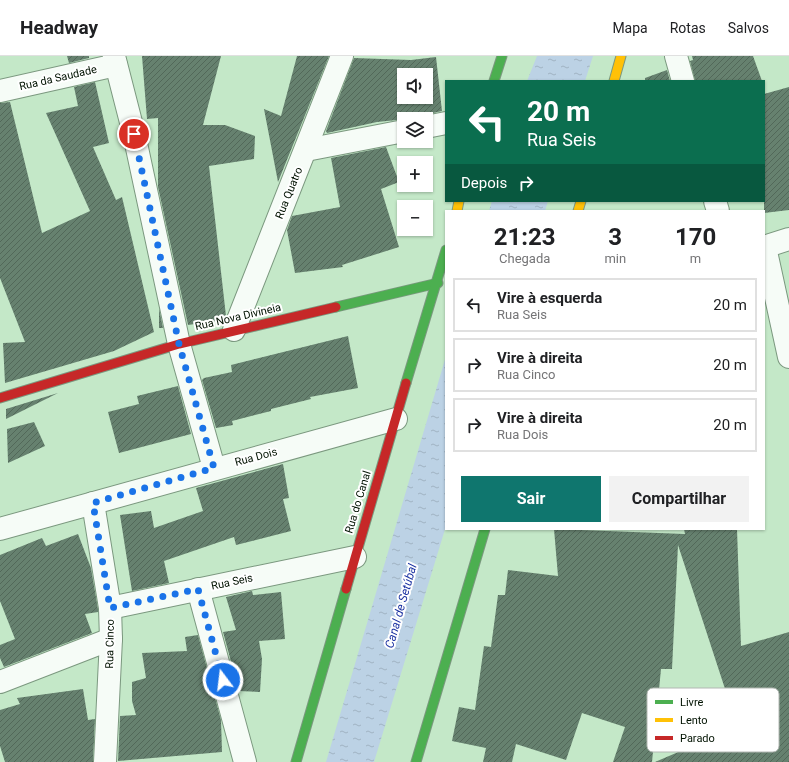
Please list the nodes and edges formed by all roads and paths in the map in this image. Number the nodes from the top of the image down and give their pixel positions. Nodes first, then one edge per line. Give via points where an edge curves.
1 (342, 56) edge
2 (502, 56) edge
3 (622, 56) edge
4 (676, 56) edge
5 (115, 61) edge
6 (494, 80) edge
7 (614, 80) edge
8 (683, 80) edge
9 (0, 92) edge
10 (445, 123) edge
11 (433, 126) edge
12 (397, 132) edge
13 (306, 150) junction
14 (789, 239) edge
15 (765, 247) edge
16 (765, 251) edge
17 (445, 254) edge
18 (438, 283) junction
19 (234, 330) junction
20 (179, 344) junction
21 (789, 356) edge
22 (0, 396) edge
23 (396, 419) junction
24 (214, 468) junction
25 (93, 503) junction
26 (0, 529) edge
27 (485, 530) edge
28 (355, 556) junction
29 (198, 589) junction
30 (110, 608) junction
31 (111, 639) junction
32 (0, 682) edge
33 (105, 762) edge
34 (245, 762) edge
35 (296, 762) edge
36 (416, 762) edge

1 - 13 street, Rua Quatro
2 - 6 street
3 - 7 street
4 - 8 street
5 - 9 street, Rua da Saudade
5 - 20 street via 134,134
10 - 11 street
12 - 13 street
13 - 19 street, Rua Quatro
14 - 15 street
16 - 21 street
17 - 18 street, Rua do Canal
18 - 19 street, Rua Nova Divineia
18 - 23 street, Rua do Canal
19 - 20 street, Rua Nova Divineia
20 - 22 street, Rua Nova Divineia
20 - 24 street
23 - 24 street, Rua Dois
23 - 28 street, Rua do Canal
24 - 25 street, Rua Dois
25 - 26 street, Rua Dois
25 - 30 street, Rua Cinco
27 - 36 street
28 - 29 street, Rua Seis
28 - 35 street, Rua do Canal
29 - 30 street, Rua Seis
29 - 34 street
30 - 31 street, Rua Cinco
31 - 32 street
31 - 33 street, Rua Cinco

